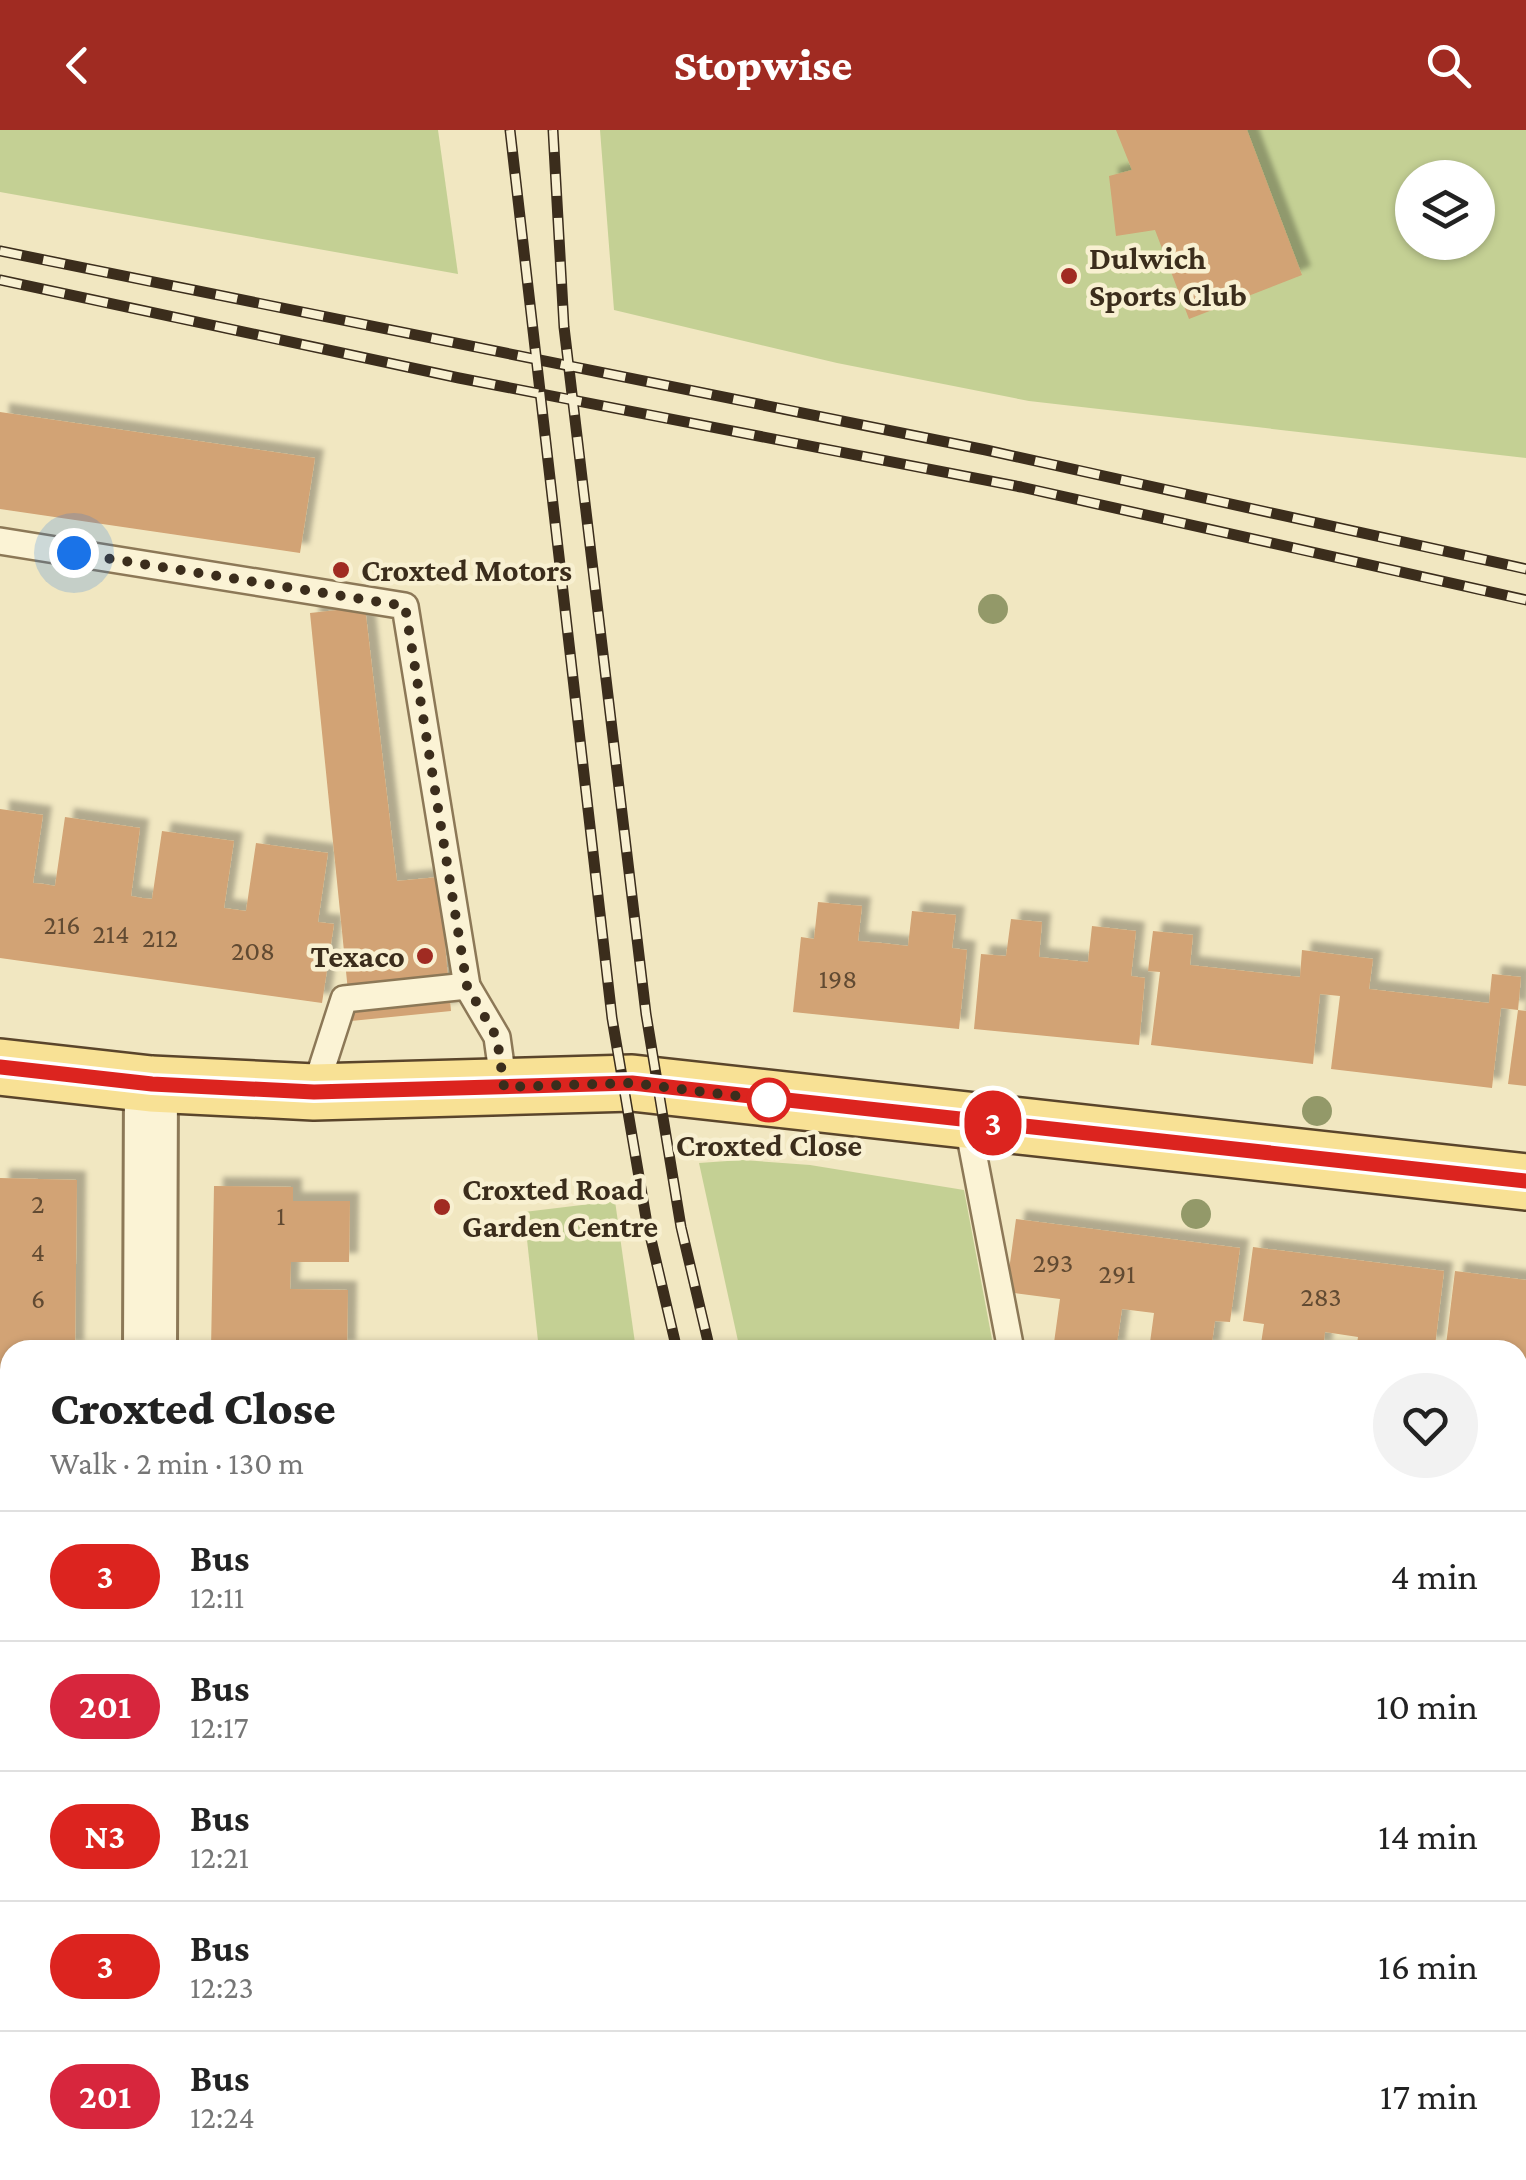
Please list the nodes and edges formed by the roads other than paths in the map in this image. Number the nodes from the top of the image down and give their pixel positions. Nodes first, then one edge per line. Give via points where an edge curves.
1 (0, 541) edge
2 (467, 986) junction
3 (0, 1067) edge
4 (152, 1084) junction
5 (504, 1087) junction
6 (314, 1092) junction
7 (967, 1121) junction
8 (1526, 1182) edge
9 (150, 1340) edge
10 (1008, 1340) edge

1 - 2 lane via 405,606
2 - 5 lane via 497,1038
2 - 6 lane via 344,999
3 - 4 main road
4 - 6 main road
4 - 9 street
5 - 6 main road
5 - 7 main road via 632,1083
7 - 8 main road
7 - 10 lane

